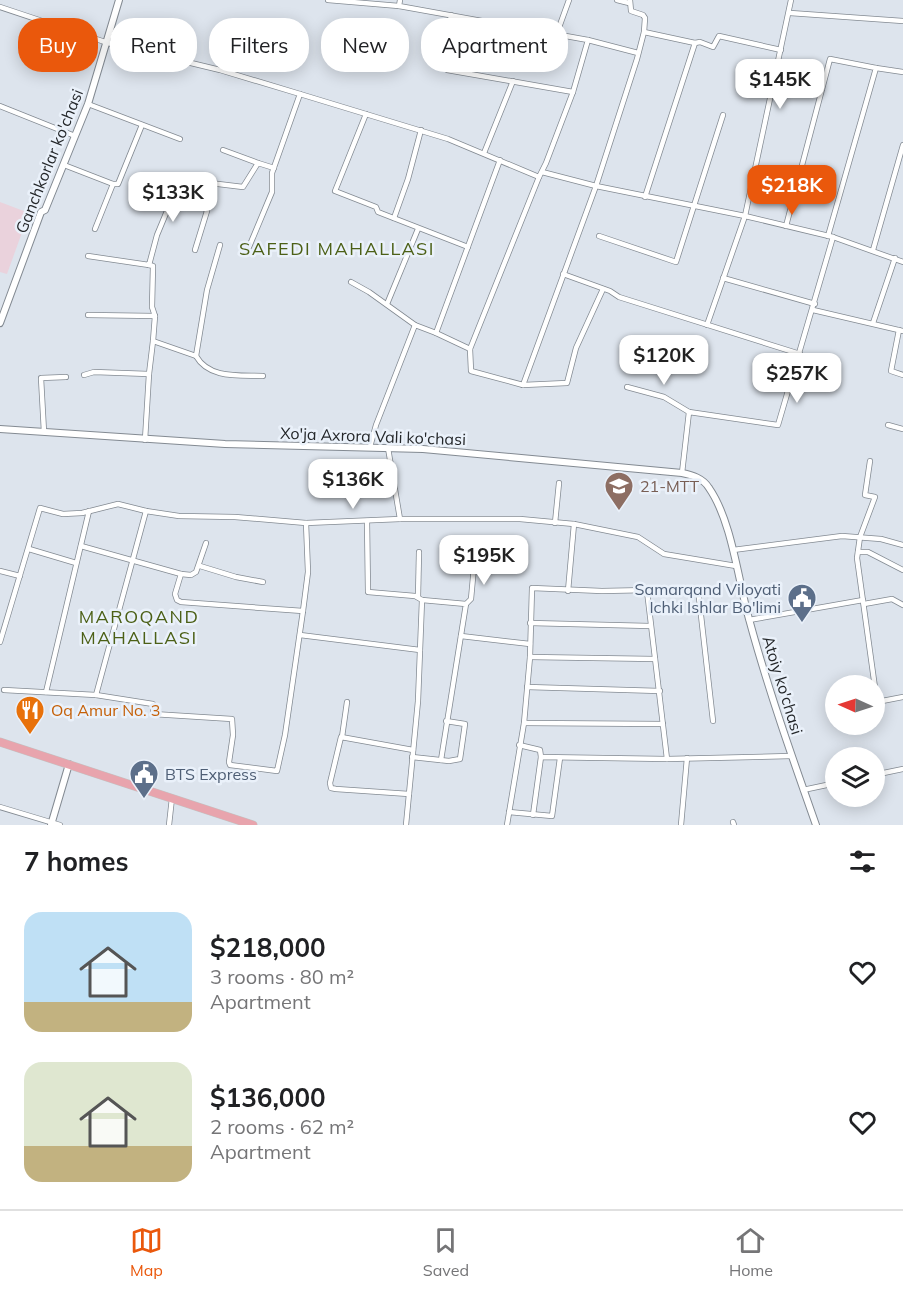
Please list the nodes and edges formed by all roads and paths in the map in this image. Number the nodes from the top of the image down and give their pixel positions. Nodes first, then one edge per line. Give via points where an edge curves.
1 (119, 0) edge
2 (328, 0) edge
3 (569, 0) edge
4 (617, 0) edge
5 (791, 0) edge
6 (630, 2) edge
7 (399, 3) edge
8 (0, 7) edge
9 (790, 13) junction
10 (451, 15) junction
11 (469, 18) edge
12 (562, 18) edge
13 (903, 21) edge
14 (644, 32) junction
15 (568, 35) edge
16 (588, 40) junction
17 (108, 43) junction
18 (694, 43) junction
19 (781, 50) junction
20 (638, 53) junction
21 (876, 68) junction
22 (903, 72) edge
23 (775, 80) junction
24 (513, 81) junction
25 (822, 89) junction
26 (573, 92) junction
27 (300, 94) junction
28 (88, 104) junction
29 (0, 106) edge
30 (366, 114) junction
31 (723, 115) dead end
32 (142, 125) junction
33 (421, 130) junction
34 (75, 136) junction
35 (180, 139) dead end
36 (903, 145) edge
37 (223, 150) dead end
38 (484, 153) junction
39 (500, 160) junction
40 (258, 163) junction
41 (63, 165) junction
42 (274, 168) junction
43 (542, 172) junction
44 (539, 177) junction
45 (113, 184) junction
46 (597, 186) junction
47 (645, 197) junction
48 (193, 203) junction
49 (694, 207) junction
50 (745, 216) junction
51 (394, 218) junction
52 (786, 226) junction
53 (95, 229) dead end
54 (418, 229) junction
55 (599, 236) dead end
56 (831, 237) junction
57 (220, 245) dead end
58 (468, 247) junction
59 (249, 248) dead end
60 (195, 250) dead end
61 (873, 250) junction
62 (88, 256) dead end
63 (895, 258) junction
64 (903, 262) edge
65 (149, 265) junction
66 (563, 274) junction
67 (723, 278) junction
68 (351, 282) dead end
69 (603, 289) junction
70 (387, 304) junction
71 (814, 307) junction
72 (88, 315) dead end
73 (155, 316) junction
74 (0, 323) edge
75 (873, 323) junction
76 (415, 325) junction
77 (707, 325) junction
78 (901, 331) edge
79 (435, 333) junction
80 (153, 341) junction
81 (470, 349) junction
82 (800, 354) junction
83 (196, 356) junction
84 (149, 374) junction
85 (84, 375) dead end
86 (903, 375) edge
87 (263, 376) dead end
88 (66, 377) dead end
89 (522, 385) junction
90 (627, 387) dead end
91 (689, 412) junction
92 (888, 425) dead end
93 (0, 429) edge
94 (903, 429) edge
95 (44, 432) junction
96 (145, 440) junction
97 (370, 447) junction
98 (388, 448) junction
99 (870, 460) dead end
100 (682, 473) junction
101 (559, 483) dead end
102 (89, 511) junction
103 (146, 511) junction
104 (400, 519) junction
105 (368, 521) junction
106 (555, 523) junction
107 (306, 524) junction
108 (574, 524) junction
109 (860, 537) junction
110 (206, 543) dead end
111 (903, 545) edge
112 (81, 546) junction
113 (28, 549) junction
114 (733, 550) junction
115 (419, 552) dead end
116 (858, 552) junction
117 (475, 556) dead end
118 (132, 560) junction
119 (76, 563) junction
120 (200, 566) junction
121 (735, 566) junction
122 (903, 570) edge
123 (0, 571) edge
124 (181, 574) junction
125 (20, 576) junction
126 (263, 582) dead end
127 (568, 591) junction
128 (647, 591) junction
129 (420, 598) junction
130 (863, 602) junction
131 (466, 604) junction
132 (903, 605) edge
133 (303, 611) junction
134 (749, 620) junction
135 (530, 623) junction
136 (650, 626) junction
137 (300, 635) junction
138 (461, 636) junction
139 (0, 642) edge
140 (530, 644) junction
141 (420, 650) junction
142 (530, 657) junction
143 (655, 659) junction
144 (527, 687) junction
145 (4, 690) dead end
146 (660, 691) junction
147 (46, 692) junction
148 (96, 695) junction
149 (903, 697) edge
150 (347, 702) dead end
151 (446, 721) junction
152 (713, 721) dead end
153 (524, 723) junction
154 (663, 724) junction
155 (342, 737) junction
156 (0, 742) edge
157 (519, 745) junction
158 (413, 750) junction
159 (791, 756) junction
160 (412, 757) junction
161 (541, 757) junction
162 (560, 758) junction
163 (687, 758) junction
164 (667, 759) junction
165 (441, 760) junction
166 (69, 764) junction
167 (903, 769) edge
168 (885, 773) edge
169 (825, 785) edge
170 (803, 790) junction
171 (409, 794) junction
172 (172, 797) junction
173 (0, 807) edge
174 (509, 812) junction
175 (533, 815) junction
176 (228, 821) edge
177 (52, 824) edge
178 (60, 825) edge
179 (169, 825) edge
180 (253, 825) edge
181 (406, 825) edge
182 (507, 825) edge
183 (681, 825) edge
184 (816, 825) edge

1 - 17 street, Ganchkorlar ko'chasi
2 - 7 street
3 - 12 street
4 - 6 street
5 - 9 street
6 - 14 street via 631,10 645,16
7 - 10 street
8 - 17 street
9 - 13 street
9 - 19 street
10 - 11 street
10 - 24 street via 444,68
14 - 18 street
14 - 20 street
15 - 16 street
16 - 20 street
16 - 26 street
17 - 27 street
17 - 28 street, Ganchkorlar ko'chasi
18 - 19 street via 713,47 719,36
18 - 47 street
19 - 23 street
20 - 46 street
21 - 22 street
21 - 25 street via 830,59
21 - 56 street
23 - 25 street
23 - 50 street
24 - 26 street
24 - 38 street
25 - 52 street
26 - 43 street
27 - 30 street
27 - 42 street
28 - 32 street
28 - 34 street, Ganchkorlar ko'chasi
29 - 34 street
30 - 33 street
30 - 51 street via 335,191
31 - 49 street
32 - 35 street
32 - 45 street via 119,181
33 - 38 street
33 - 51 street
34 - 41 street, Ganchkorlar ko'chasi
36 - 61 street
37 - 40 street
38 - 39 street
39 - 44 street
39 - 58 street
40 - 42 street
40 - 48 street via 245,186 210,183
41 - 45 street
41 - 74 street, Ganchkorlar ko'chasi
42 - 59 street via 272,192
43 - 44 street
43 - 46 street
44 - 81 street
45 - 53 street
46 - 47 street
46 - 66 street
47 - 49 street
48 - 60 street via 207,211
48 - 65 street via 170,200
49 - 50 street
49 - 55 street via 676,261
50 - 52 street
50 - 67 street
51 - 54 street
52 - 56 street
54 - 58 street
54 - 70 street
56 - 61 street
56 - 71 street
57 - 83 street via 207,290
58 - 79 street
61 - 63 street
62 - 65 street
63 - 64 street
63 - 75 street
65 - 73 street via 153,266
66 - 69 street
66 - 89 street
67 - 71 street
67 - 77 street
68 - 70 street
69 - 77 street
69 - 89 street via 576,348 567,383
70 - 76 street
71 - 75 street
71 - 82 street
72 - 73 street
73 - 80 street
75 - 78 street
76 - 79 street
76 - 97 street
77 - 82 street
78 - 86 street via 891,371
79 - 81 street
80 - 83 street
80 - 84 street
81 - 89 street via 471,370
82 - 91 street via 778,425
83 - 87 street via 200,364 212,371
84 - 85 street
84 - 96 street
88 - 95 street via 41,378
90 - 91 street via 664,398
91 - 100 street
92 - 94 street
93 - 95 street, Xo'ja Axrora Vali ko'chasi
95 - 96 street, Xo'ja Axrora Vali ko'chasi
96 - 97 street, Xo'ja Axrora Vali ko'chasi
97 - 98 street, Xo'ja Axrora Vali ko'chasi
98 - 100 street, Xo'ja Axrora Vali ko'chasi
98 - 104 street
99 - 109 street via 864,495 875,497
100 - 114 street, Xo'ja Axrora Vali ko'chasi via 696,477 710,489
101 - 106 street
102 - 103 street via 118,504
102 - 112 street
102 - 113 street via 63,514 40,508
103 - 107 street
103 - 118 street
104 - 105 street
104 - 106 street via 520,519
105 - 107 street
105 - 129 street via 367,590
106 - 108 street
107 - 133 street via 308,572
108 - 121 street via 638,537 664,554
108 - 127 street
109 - 111 street
109 - 114 street
109 - 116 street
110 - 120 street
112 - 118 street
112 - 119 street
113 - 119 street
113 - 125 street
114 - 121 street, Atoiy ko'chasi
115 - 129 street
116 - 122 street via 868,552
116 - 130 street
117 - 131 street via 471,599
118 - 124 street
118 - 148 street
119 - 147 street
120 - 124 street via 191,575
120 - 126 street
121 - 134 street, Atoiy ko'chasi
123 - 125 street
124 - 133 street via 175,594 181,602
125 - 139 street
127 - 128 street
127 - 135 street via 532,588
128 - 136 street
128 - 152 street via 698,589
129 - 131 street
129 - 141 street
130 - 132 street via 892,599
130 - 134 street
130 - 149 street via 877,702
131 - 138 street
133 - 137 street
134 - 159 street, Atoiy ko'chasi
135 - 136 street
135 - 140 street
136 - 143 street
137 - 141 street
137 - 148 street via 278,771 230,765 232,719 153,714 153,704
138 - 140 street
138 - 151 street
140 - 142 street
141 - 158 street
142 - 143 street
142 - 144 street
143 - 146 street
144 - 146 street
144 - 153 street
145 - 147 street
146 - 154 street
147 - 148 street
150 - 155 street
151 - 165 street
151 - 165 street via 465,724 460,759
153 - 154 street
153 - 157 street
154 - 164 street
155 - 158 street
155 - 171 street via 332,788
156 - 166 main road
157 - 161 street via 537,748
157 - 174 street
158 - 160 street
159 - 163 street
159 - 170 street, Atoiy ko'chasi
160 - 165 street
160 - 171 street
161 - 162 street
161 - 175 street
162 - 164 street
162 - 175 street via 552,816
163 - 164 street
163 - 183 street
166 - 172 main road
166 - 177 street
167 - 168 street
169 - 170 street
170 - 184 street, Atoiy ko'chasi
171 - 181 street
172 - 176 main road
172 - 179 street
173 - 177 street
174 - 175 street
174 - 182 street
176 - 180 main road
177 - 178 street

